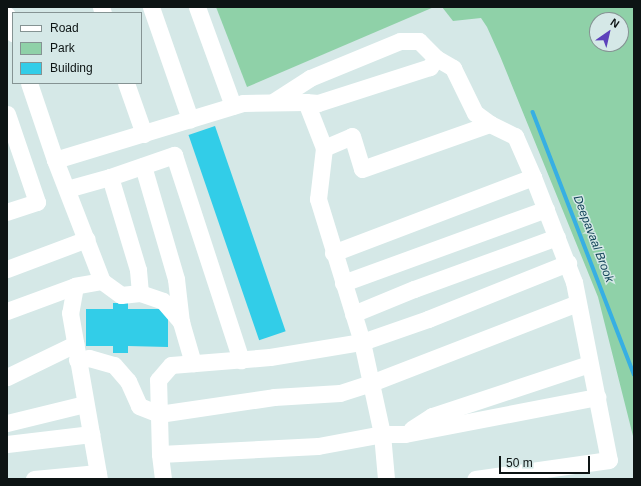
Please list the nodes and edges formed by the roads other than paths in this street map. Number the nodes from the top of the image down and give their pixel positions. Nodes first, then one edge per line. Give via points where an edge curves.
1 (151, 7) edge
2 (197, 7) edge
3 (436, 58) junction
4 (30, 84) edge
5 (126, 84) edge
6 (272, 102) junction
7 (306, 102) junction
8 (234, 106) junction
9 (7, 114) edge
10 (190, 119) junction
11 (490, 124) junction
12 (144, 134) junction
13 (324, 148) junction
14 (55, 160) junction
15 (143, 166) junction
16 (110, 176) junction
17 (533, 177) junction
18 (67, 189) junction
19 (546, 209) junction
20 (7, 212) edge
21 (557, 237) junction
22 (87, 239) junction
23 (333, 253) junction
24 (568, 263) junction
25 (7, 269) edge
26 (102, 281) junction
27 (343, 283) junction
28 (75, 286) junction
29 (140, 293) junction
30 (578, 303) junction
31 (7, 312) edge
32 (353, 314) junction
33 (181, 322) junction
34 (362, 342) junction
35 (76, 352) junction
36 (241, 360) junction
37 (193, 364) junction
38 (589, 364) junction
39 (7, 377) edge
40 (371, 383) junction
41 (597, 397) junction
42 (85, 404) junction
43 (159, 414) junction
44 (7, 423) edge
45 (91, 434) junction
46 (382, 434) junction
47 (405, 434) junction
48 (7, 444) edge
49 (160, 454) junction
50 (99, 476) edge
51 (34, 479) edge
52 (163, 479) edge
53 (386, 479) edge
54 (475, 479) edge

1 - 10 lane
2 - 8 lane
3 - 6 lane via 419,41 400,41 310,78
3 - 7 lane via 430,67 318,103
3 - 11 lane via 453,68 475,113
4 - 14 lane
5 - 12 lane
6 - 7 lane
6 - 8 lane via 243,103
7 - 13 lane
8 - 10 lane
9 - 20 lane via 37,202
10 - 12 lane
11 - 13 lane via 362,169 352,136
11 - 17 lane via 515,136
12 - 14 lane
13 - 23 lane via 318,199
14 - 18 lane
15 - 16 lane
15 - 33 lane via 176,279
15 - 36 lane via 174,155
16 - 18 lane
16 - 29 lane via 138,270
17 - 19 lane
17 - 23 lane
18 - 22 lane
19 - 21 lane
19 - 27 lane
21 - 24 lane
21 - 32 lane
22 - 25 lane
22 - 26 lane
23 - 27 lane
24 - 30 lane
24 - 34 lane via 428,319
26 - 28 lane
26 - 29 lane via 121,295
27 - 32 lane
28 - 31 lane
28 - 35 lane via 70,313
29 - 33 lane via 163,301
30 - 38 lane
30 - 40 lane
32 - 34 lane
33 - 37 lane
34 - 36 lane
34 - 40 lane
35 - 39 lane
35 - 42 lane
35 - 43 lane via 114,365 128,381 139,406
36 - 37 lane
37 - 43 lane via 171,365 158,380
38 - 41 lane
38 - 47 lane via 432,416
40 - 43 lane via 340,393 274,397
40 - 46 lane
41 - 47 lane
41 - 54 lane via 609,460
42 - 44 lane
42 - 45 lane
43 - 49 lane
45 - 48 lane
45 - 50 lane
46 - 47 lane
46 - 49 lane via 318,446
46 - 53 lane
49 - 52 lane
50 - 51 lane

